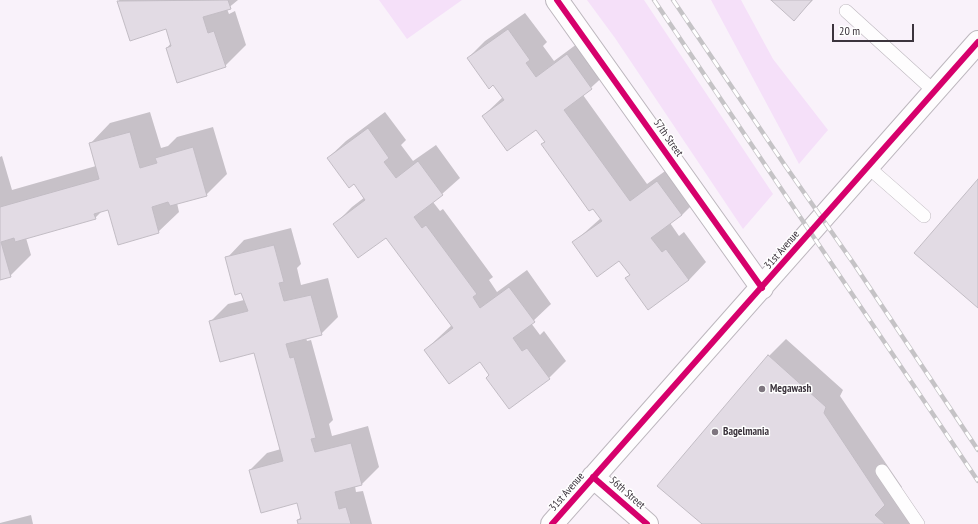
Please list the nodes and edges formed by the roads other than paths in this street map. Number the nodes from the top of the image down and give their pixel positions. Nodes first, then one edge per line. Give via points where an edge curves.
1 (557, 0) edge
2 (846, 11) dead end
3 (977, 46) edge
4 (934, 91) junction
5 (868, 167) junction
6 (924, 216) dead end
7 (762, 288) junction
8 (882, 471) dead end
9 (593, 477) junction
10 (552, 524) edge
11 (647, 524) edge
12 (918, 524) edge

1 - 7 street, 57th Street
2 - 4 lane
3 - 4 street, 31st Avenue
4 - 5 street, 31st Avenue
5 - 6 lane
5 - 7 street, 31st Avenue
7 - 9 street, 31st Avenue
8 - 12 lane
9 - 10 street, 31st Avenue
9 - 11 street, 56th Street

